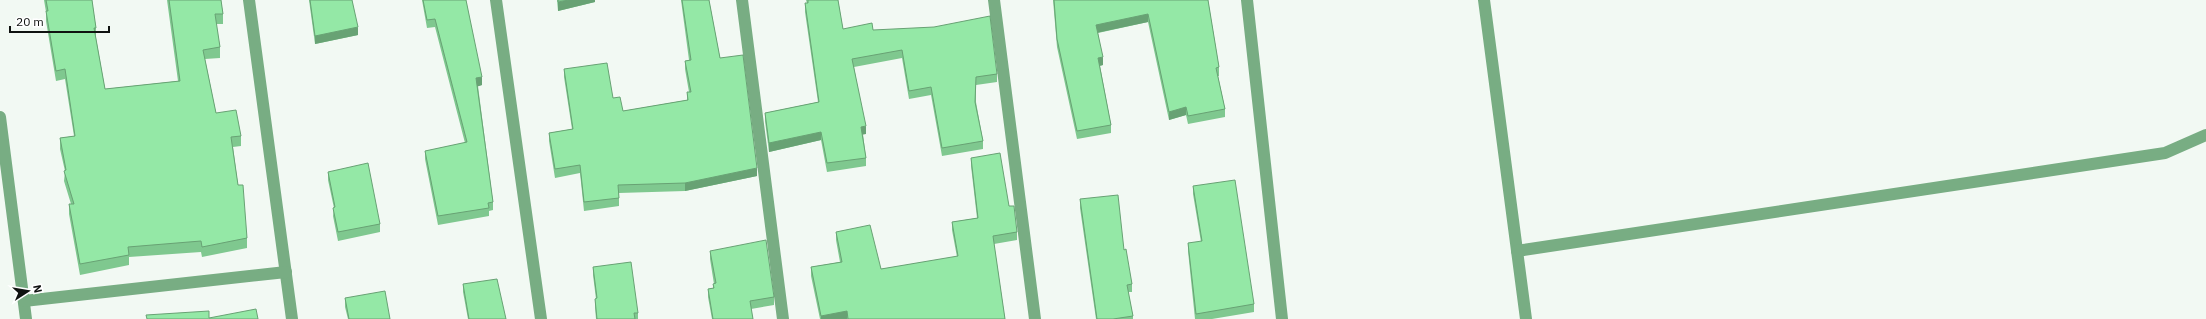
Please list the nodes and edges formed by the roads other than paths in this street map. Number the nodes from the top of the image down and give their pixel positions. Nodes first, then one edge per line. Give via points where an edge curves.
1 (249, 0) edge
2 (496, 0) edge
3 (742, 0) edge
4 (994, 0) edge
5 (1247, 0) edge
6 (1484, 0) edge
7 (0, 117) edge
8 (2206, 135) edge
9 (1517, 251) junction
10 (286, 272) junction
11 (24, 301) junction
12 (26, 319) edge
13 (292, 319) edge
14 (541, 319) edge
15 (783, 319) edge
16 (1035, 319) edge
17 (1282, 319) edge
18 (1526, 319) edge

1 - 10 street
2 - 14 street
3 - 15 street
4 - 16 street
5 - 17 street
6 - 9 street
7 - 11 street
8 - 9 street via 2166,153
9 - 18 street
10 - 11 street
10 - 13 street
11 - 12 street

